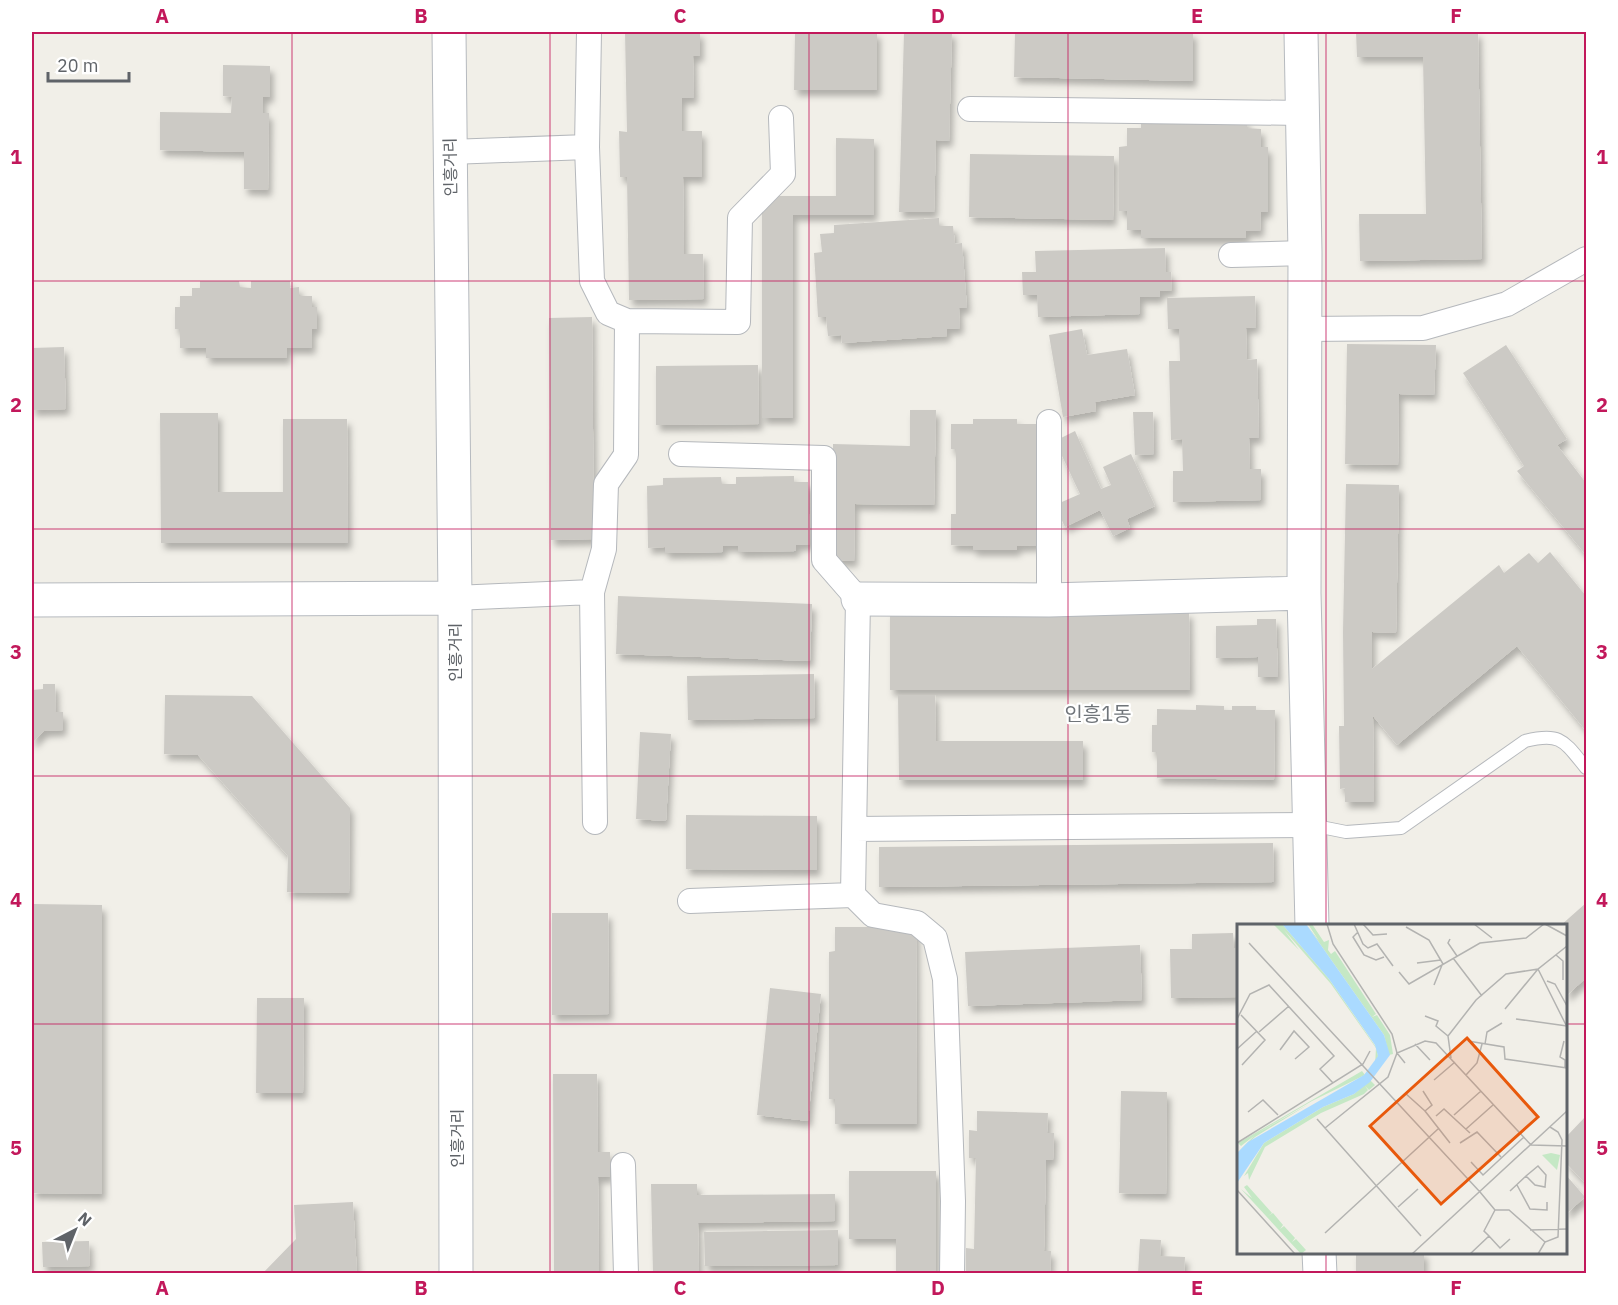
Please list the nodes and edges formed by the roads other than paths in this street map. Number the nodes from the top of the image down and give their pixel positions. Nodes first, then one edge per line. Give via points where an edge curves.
1 (449, 32) edge
2 (588, 32) edge
3 (1301, 32) edge
4 (1319, 32) edge
5 (1303, 64) junction
6 (970, 109) dead end
7 (1303, 113) junction
8 (781, 118) dead end
9 (587, 147) junction
10 (450, 152) junction
11 (1305, 253) junction
12 (1231, 255) dead end
13 (1587, 259) edge
14 (627, 321) junction
15 (1304, 329) junction
16 (1049, 422) dead end
17 (681, 454) dead end
18 (592, 592) junction
19 (1304, 593) junction
20 (455, 598) junction
21 (858, 599) junction
22 (32, 600) edge
23 (1049, 600) junction
24 (1587, 768) edge
25 (595, 822) dead end
26 (1309, 825) junction
27 (855, 829) junction
28 (853, 895) junction
29 (690, 901) dead end
30 (1312, 924) edge
31 (623, 1165) dead end
32 (1319, 1254) edge
33 (456, 1274) edge
34 (626, 1274) edge
35 (952, 1274) edge
36 (1320, 1274) edge

1 - 10 street, 인흥거리
2 - 9 street
3 - 5 street
4 - 5 street
5 - 7 street
6 - 7 street
7 - 11 street
8 - 14 street via 783,174 740,218 738,322
9 - 10 street
9 - 14 street via 592,281 608,313
10 - 20 street, 인흥거리
11 - 12 street
11 - 15 street
13 - 15 street via 1507,304 1423,328
14 - 18 street via 626,455 606,484 604,549
15 - 19 street
16 - 23 street
17 - 21 street via 824,458 824,560
18 - 20 street
18 - 25 street
19 - 23 street
19 - 26 street
20 - 22 street
20 - 33 street, 인흥거리
21 - 23 street
21 - 27 street
24 - 26 lane via 1567,744 1547,735 1525,741 1401,828 1346,832
26 - 27 street
26 - 30 street
27 - 28 street
28 - 29 street
28 - 35 street via 873,915 917,923 935,938 945,979
31 - 34 street
32 - 36 street

